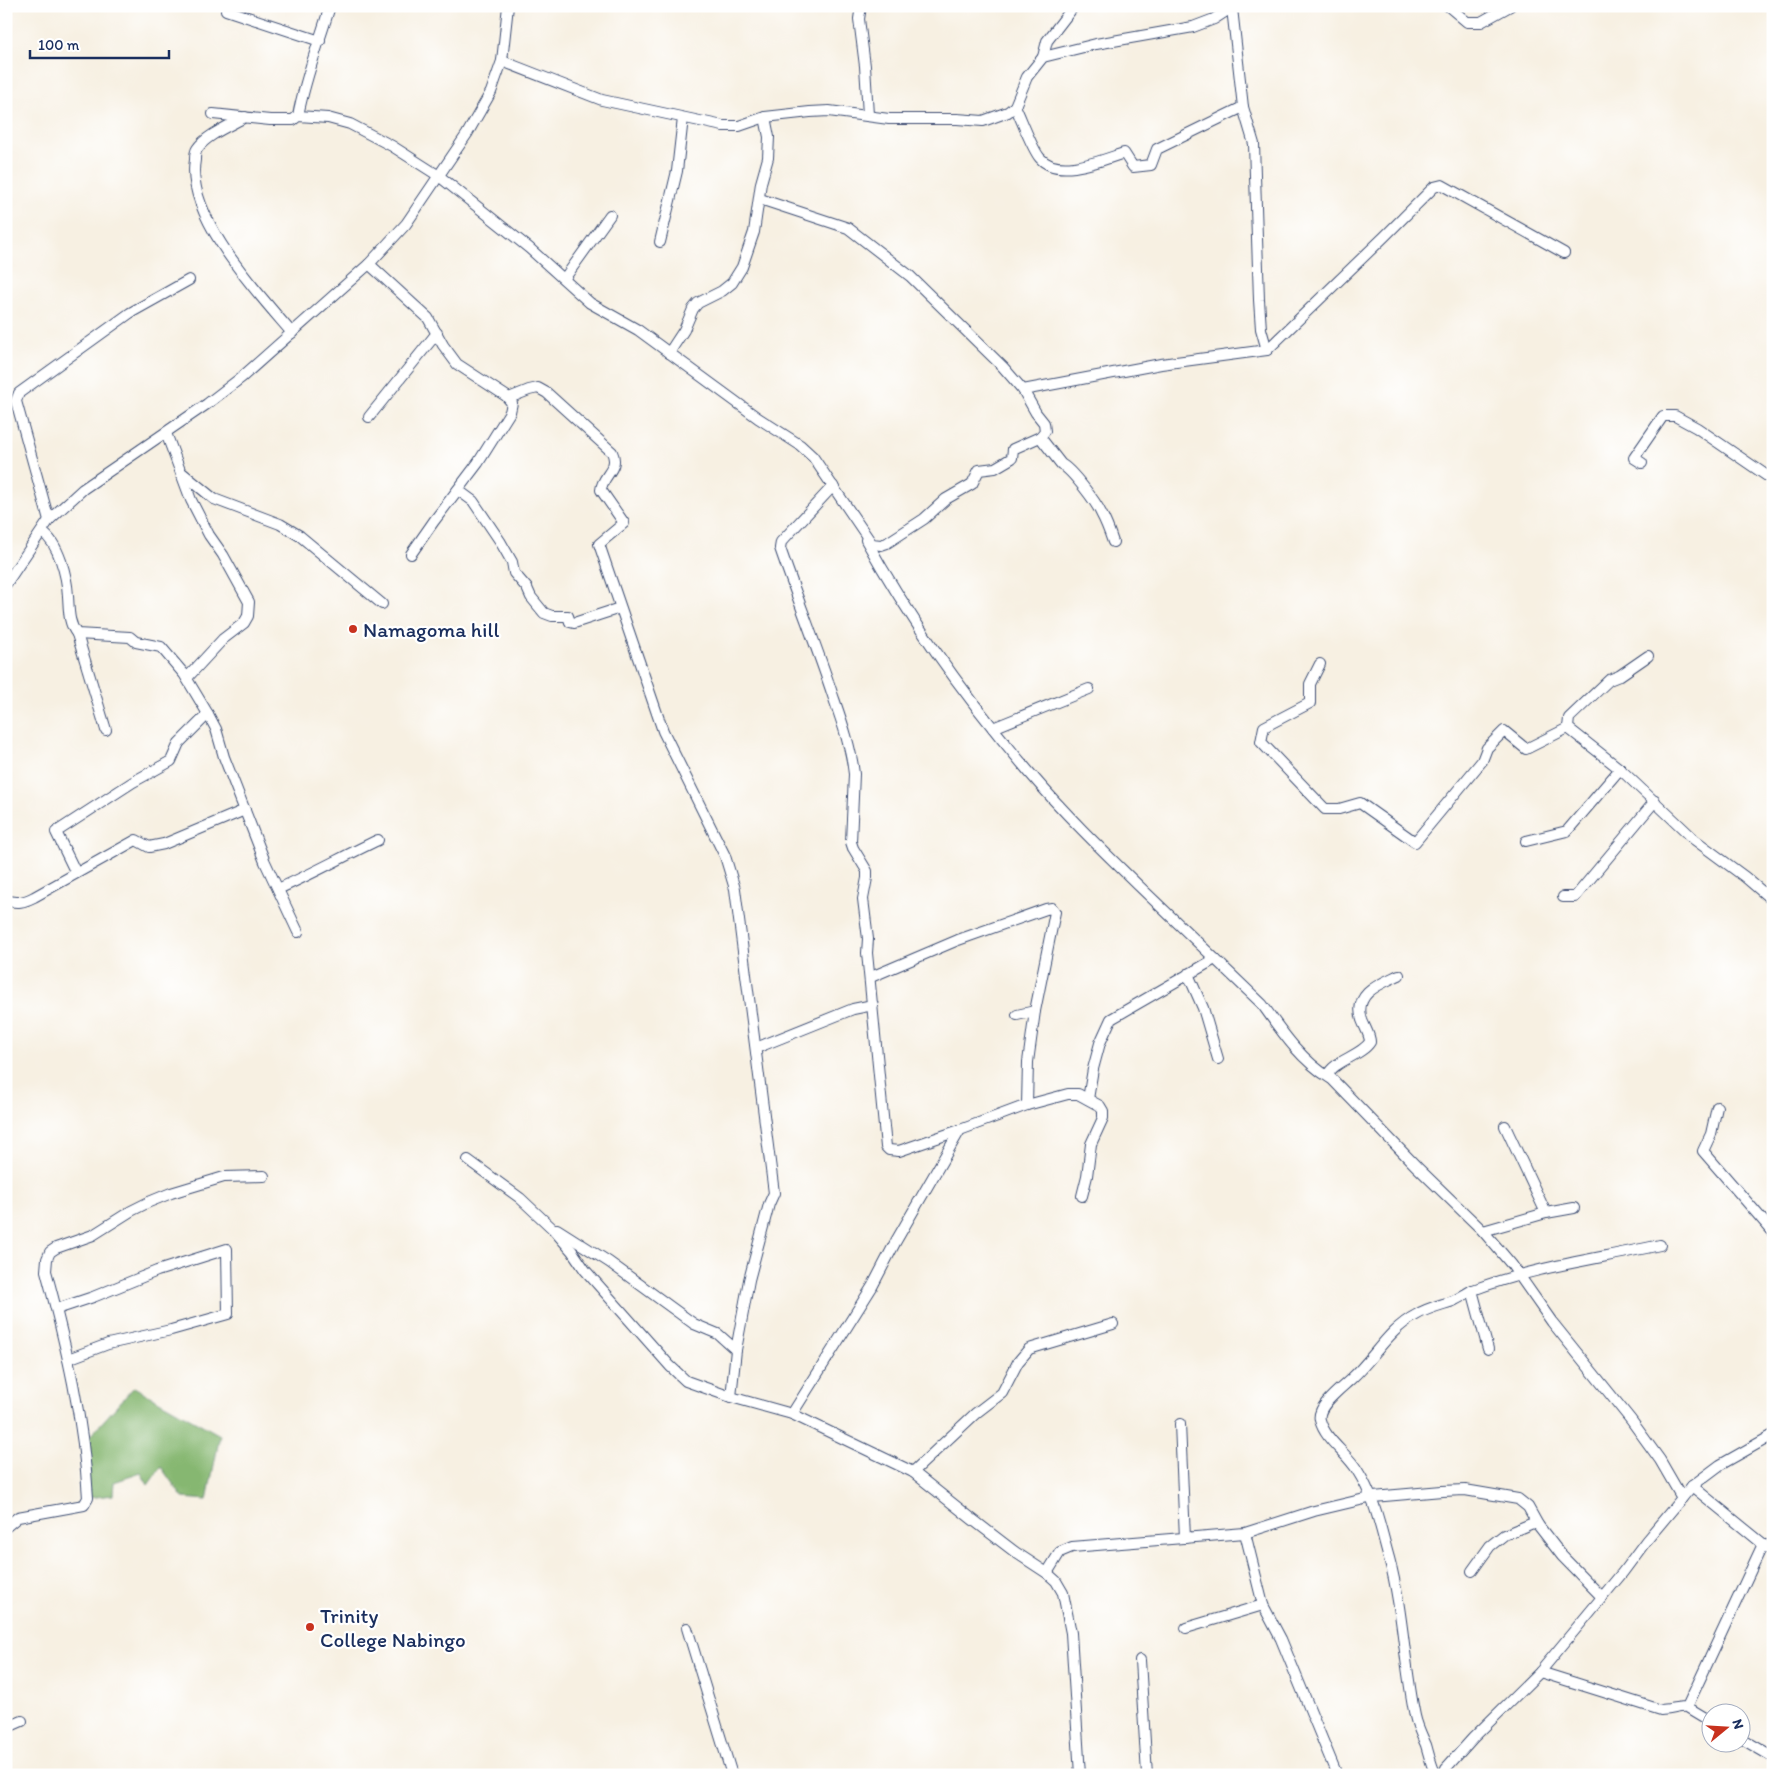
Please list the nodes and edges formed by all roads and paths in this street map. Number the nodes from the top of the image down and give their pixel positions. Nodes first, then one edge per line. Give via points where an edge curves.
1 (330, 6) edge
2 (508, 6) edge
3 (861, 6) edge
4 (1074, 6) edge
5 (1448, 6) edge
6 (1510, 6) edge
7 (1233, 7) edge
8 (226, 10) dead end
9 (320, 41) junction
10 (1043, 58) junction
11 (502, 61) junction
12 (1015, 106) junction
13 (1243, 107) junction
14 (213, 114) dead end
15 (868, 115) junction
16 (298, 116) junction
17 (245, 117) junction
18 (765, 117) junction
19 (683, 118) junction
20 (439, 176) junction
21 (760, 198) junction
22 (610, 215) dead end
23 (660, 242) dead end
24 (1564, 253) dead end
25 (369, 264) junction
26 (189, 280) dead end
27 (564, 280) junction
28 (292, 333) junction
29 (437, 334) junction
30 (1267, 350) junction
31 (669, 353) junction
32 (1023, 390) junction
33 (509, 398) junction
34 (369, 417) dead end
35 (166, 433) junction
36 (1040, 437) junction
37 (1642, 463) dead end
38 (180, 471) junction
39 (1773, 480) edge
40 (833, 486) junction
41 (458, 490) junction
42 (851, 512) junction
43 (49, 520) junction
44 (42, 532) junction
45 (1114, 542) dead end
46 (411, 554) dead end
47 (6, 584) edge
48 (382, 604) dead end
49 (620, 608) junction
50 (77, 634) junction
51 (1648, 656) dead end
52 (1320, 664) dead end
53 (187, 678) junction
54 (1089, 689) dead end
55 (208, 714) junction
56 (993, 728) junction
57 (1568, 728) junction
58 (106, 730) dead end
59 (1620, 769) junction
60 (1655, 801) junction
61 (245, 810) junction
62 (378, 840) dead end
63 (1526, 841) dead end
64 (76, 873) junction
65 (278, 889) junction
66 (1563, 897) dead end
67 (6, 900) edge
68 (1773, 901) edge
69 (298, 932) dead end
70 (1215, 959) junction
71 (1188, 974) junction
72 (1400, 975) dead end
73 (870, 977) junction
74 (873, 1005) junction
75 (1035, 1011) junction
76 (1017, 1015) dead end
77 (756, 1048) junction
78 (1218, 1059) dead end
79 (1330, 1078) junction
80 (1088, 1099) junction
81 (1027, 1105) junction
82 (1717, 1107) dead end
83 (1505, 1126) dead end
84 (960, 1130) junction
85 (468, 1160) dead end
86 (264, 1176) dead end
87 (1082, 1196) dead end
88 (1574, 1208) dead end
89 (1546, 1213) junction
90 (540, 1217) junction
91 (1483, 1231) junction
92 (1773, 1232) edge
93 (1660, 1245) dead end
94 (1519, 1276) junction
95 (1472, 1290) junction
96 (56, 1309) junction
97 (1113, 1324) dead end
98 (1488, 1349) dead end
99 (736, 1350) junction
100 (68, 1359) junction
101 (731, 1397) junction
102 (792, 1414) junction
103 (1180, 1424) dead end
104 (1773, 1435) edge
105 (913, 1472) junction
106 (1692, 1486) junction
107 (1373, 1498) junction
108 (1682, 1498) junction
109 (7, 1524) edge
110 (1538, 1525) junction
111 (1245, 1533) junction
112 (1185, 1538) junction
113 (1763, 1544) junction
114 (1773, 1552) edge
115 (1472, 1571) dead end
116 (1047, 1573) junction
117 (1602, 1597) junction
118 (1262, 1605) junction
119 (687, 1628) dead end
120 (1186, 1628) dead end
121 (1140, 1660) dead end
122 (1540, 1672) junction
123 (1687, 1708) junction
124 (1702, 1716) edge
125 (22, 1721) dead end
126 (6, 1728) edge
127 (1752, 1745) edge
128 (1773, 1757) edge
129 (1447, 1773) edge
130 (732, 1775) edge
131 (1080, 1775) edge
132 (1147, 1775) edge
133 (1337, 1775) edge
134 (1436, 1775) edge

1 - 9 street
2 - 11 street
3 - 15 street via 859,19
4 - 10 street via 1047,41
5 - 6 street via 1467,22 1481,22
7 - 10 street via 1193,27 1096,44
7 - 13 street
8 - 9 street
9 - 16 street via 304,86
10 - 12 street via 1027,77
11 - 19 street via 602,100
11 - 20 street via 491,92
12 - 13 street via 1046,164 1070,168 1124,153 1133,167 1151,165 1157,149
12 - 15 street via 983,122 889,119
13 - 30 street via 1254,144 1259,300
14 - 17 street
15 - 18 street via 829,111
16 - 17 street via 293,120
16 - 20 street via 328,118 350,124
17 - 28 street via 196,149 194,187 218,239 239,270
18 - 19 street via 740,126
18 - 21 street via 769,136 768,158
19 - 23 street via 677,171
20 - 25 street via 406,224
20 - 27 street
21 - 31 street via 754,232 742,267 732,283 693,309
21 - 32 street via 848,228 862,238 910,276
22 - 27 street
24 - 30 street via 1442,185 1434,188
25 - 28 street
25 - 29 street via 428,318
26 - 43 street via 130,313 19,393 16,401
27 - 31 street via 590,303 638,330
28 - 35 street via 207,404
29 - 33 street via 457,364
29 - 34 street
30 - 32 street via 1161,364
31 - 40 street via 800,445
32 - 36 street via 1044,423 1045,431
33 - 41 street via 512,403 510,412
33 - 49 street via 538,388 612,452 614,466 601,490 624,523 599,544
35 - 38 street
35 - 43 street via 83,489
36 - 42 street via 1013,449 1012,458 995,468 979,470 972,484 887,543 872,544
36 - 45 street via 1101,512
37 - 39 street via 1634,458 1663,416 1675,416
38 - 48 street via 214,499 280,524 300,536
38 - 53 street via 191,500 250,608 244,623 223,639
40 - 42 street
40 - 73 street via 781,542 780,548 846,735 852,764 852,842 867,871 863,907
41 - 46 street
41 - 49 street via 473,501 512,562 514,573 544,613 568,616 574,624
42 - 56 street via 886,577
43 - 44 street
44 - 47 street
44 - 50 street via 58,554 68,594 69,615
49 - 77 street via 662,731 725,856 735,889
50 - 53 street via 130,637 136,642 161,648
50 - 58 street
51 - 57 street via 1609,680 1569,718
52 - 57 street via 1310,684 1310,703 1264,727 1261,742 1325,809 1360,803 1414,842 1504,731 1526,749
53 - 55 street
54 - 56 street
55 - 61 street
55 - 64 street via 179,743 170,761 56,832
56 - 70 street via 1029,773 1087,835
57 - 59 street
59 - 60 street
59 - 63 street via 1567,831
60 - 66 street via 1575,897
60 - 68 street via 1695,840
61 - 64 street via 164,844 149,847 136,840
61 - 65 street
62 - 65 street
64 - 67 street via 24,902
65 - 69 street
70 - 71 street
70 - 79 street via 1262,1004 1313,1067
71 - 78 street via 1203,1008
71 - 80 street via 1111,1019 1100,1043
72 - 79 street via 1366,993 1360,1010 1370,1042 1332,1069
73 - 74 street
73 - 75 street via 958,940 1052,908 1055,912
74 - 77 street via 853,1009
74 - 84 street via 886,1147 899,1151
75 - 76 street
75 - 81 street via 1028,1062
77 - 99 street via 774,1193 749,1280
79 - 91 street
80 - 81 street via 1068,1094
80 - 87 street via 1100,1106 1103,1118 1091,1144
81 - 84 street
82 - 92 street via 1704,1151
83 - 89 street
84 - 102 street via 872,1287
85 - 90 street
86 - 96 street via 224,1177 171,1193 131,1211 92,1235 56,1248 47,1258 46,1270
88 - 89 street
89 - 91 street
90 - 99 street via 694,1324 718,1334
90 - 101 street via 670,1366 686,1381
91 - 94 street
93 - 94 street
94 - 95 street
94 - 108 street via 1637,1428
95 - 98 street
95 - 107 street via 1416,1315 1400,1326 1320,1412 1327,1434 1356,1468
96 - 100 street
96 - 100 street via 227,1249 228,1314 108,1344
97 - 105 street via 1029,1349 1018,1362 1002,1393
99 - 101 street
100 - 109 street via 82,1428 87,1502 18,1517
101 - 102 street
102 - 105 street
103 - 112 street
104 - 106 street via 1720,1465
105 - 116 street
106 - 108 street
106 - 113 street
107 - 110 street via 1465,1490 1509,1497 1528,1507
107 - 111 street via 1314,1511
107 - 134 street via 1402,1617 1406,1672 1415,1718
108 - 117 street
110 - 115 street via 1527,1524 1504,1535 1490,1546
110 - 117 street via 1562,1556
111 - 112 street
111 - 118 street
112 - 116 street via 1072,1547 1060,1552
113 - 114 street
113 - 123 street
116 - 131 street via 1063,1593 1071,1633
117 - 122 street
118 - 120 street
118 - 133 street via 1281,1639
119 - 130 street
121 - 132 street
122 - 123 street via 1661,1710
122 - 129 street via 1473,1738
123 - 124 street
125 - 126 street
127 - 128 street

